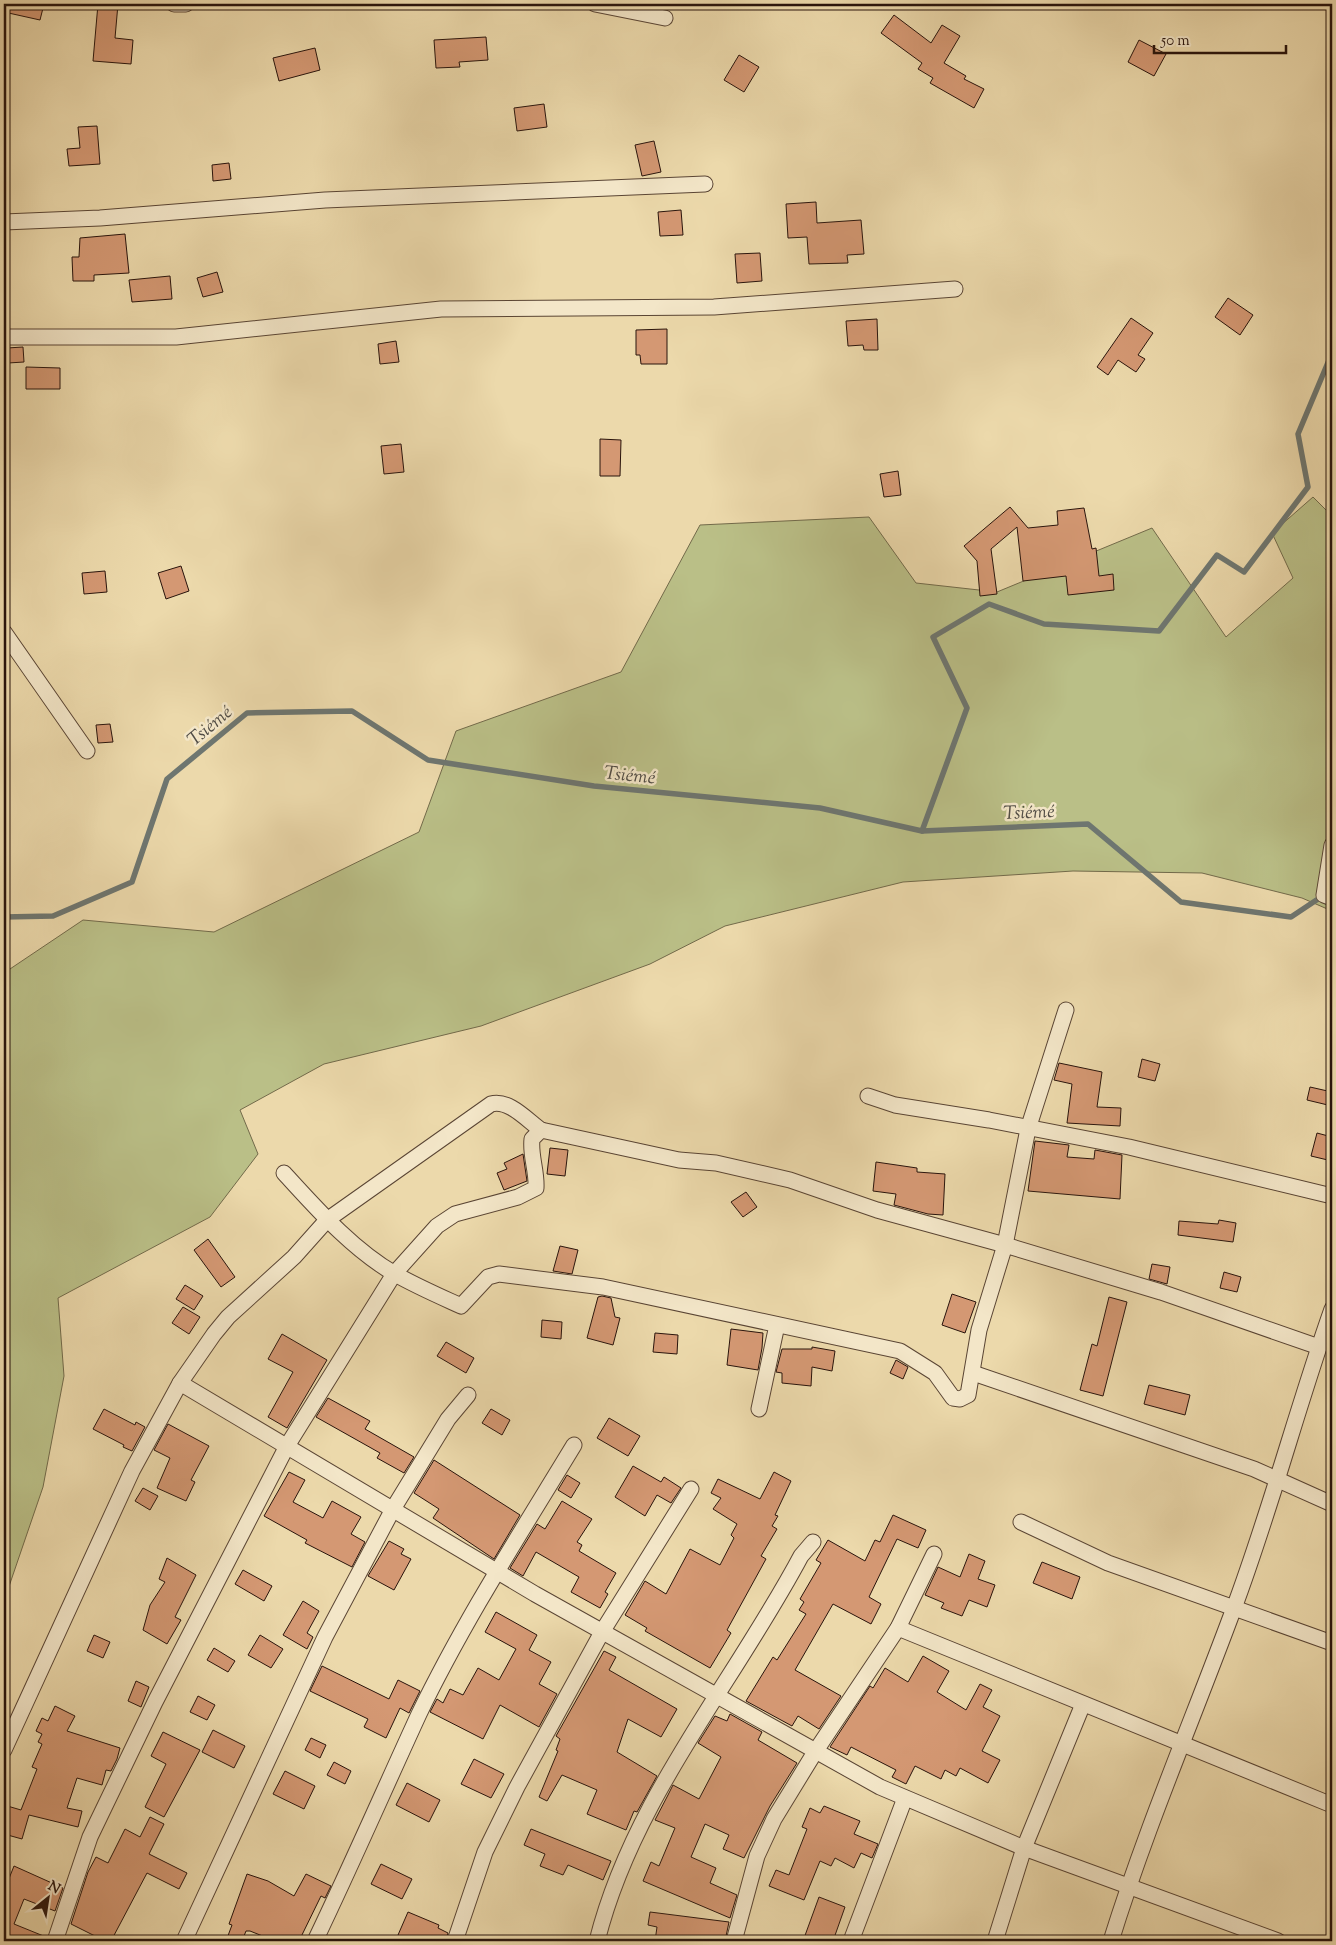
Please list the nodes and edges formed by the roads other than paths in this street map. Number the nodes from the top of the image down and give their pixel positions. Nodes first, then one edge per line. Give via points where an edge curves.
1 (174, 4) edge
2 (186, 4) edge
3 (595, 4) edge
4 (665, 18) dead end
5 (705, 184) dead end
6 (4, 222) edge
7 (955, 289) dead end
8 (4, 337) edge
9 (4, 632) edge
10 (87, 751) dead end
11 (1332, 845) edge
12 (1332, 898) edge
13 (1066, 1010) dead end
14 (868, 1096) dead end
15 (1028, 1129) junction
16 (541, 1130) junction
17 (284, 1173) dead end
18 (1332, 1196) edge
19 (327, 1220) junction
20 (1005, 1245) junction
21 (394, 1274) junction
22 (1332, 1310) edge
23 (777, 1325) junction
24 (1319, 1347) junction
25 (973, 1373) junction
26 (180, 1382) junction
27 (468, 1395) dead end
28 (759, 1410) dead end
29 (287, 1446) junction
30 (574, 1446) dead end
31 (1278, 1480) junction
32 (691, 1488) dead end
33 (1332, 1504) edge
34 (392, 1509) junction
35 (1021, 1522) dead end
36 (813, 1542) dead end
37 (934, 1554) dead end
38 (496, 1570) junction
39 (1235, 1606) junction
40 (898, 1628) junction
41 (602, 1632) junction
42 (1332, 1643) edge
43 (715, 1696) junction
44 (1084, 1704) junction
45 (1182, 1744) junction
46 (4, 1750) edge
47 (815, 1752) junction
48 (905, 1798) junction
49 (1332, 1806) edge
50 (1024, 1848) junction
51 (1128, 1887) junction
52 (55, 1941) edge
53 (184, 1941) edge
54 (315, 1941) edge
55 (455, 1941) edge
56 (596, 1941) edge
57 (734, 1941) edge
58 (851, 1941) edge
59 (995, 1941) edge
60 (1111, 1941) edge
61 (1278, 1941) edge

1 - 2 street
3 - 4 street
5 - 6 street via 325,200 100,218
7 - 8 street via 714,307 441,309 176,337
9 - 10 street
11 - 12 street via 1324,895
13 - 15 street
14 - 15 street via 895,1105
15 - 18 street via 1129,1148
15 - 20 street
16 - 19 street via 507,1104 491,1104
16 - 20 street via 790,1180 877,1210
16 - 21 street via 532,1139 536,1188 518,1197 455,1214 437,1226
17 - 19 street
19 - 21 street
19 - 26 street via 294,1257 228,1318
20 - 24 street via 1161,1292
20 - 25 street via 980,1330
21 - 23 street via 461,1306 488,1277 499,1274 603,1288
21 - 29 street
22 - 24 street
23 - 25 street via 900,1351 935,1373 952,1398 968,1395
23 - 28 street
24 - 31 street
25 - 31 street
26 - 29 street
26 - 46 street via 132,1471
27 - 34 street via 448,1419
29 - 34 street
29 - 52 street via 159,1694 90,1837
30 - 38 street
31 - 33 street
31 - 39 street
32 - 41 street
34 - 38 street
34 - 53 street via 325,1637
35 - 39 street via 1108,1563
36 - 43 street via 801,1556
37 - 40 street
38 - 41 street
38 - 54 street via 420,1713
39 - 42 street
39 - 45 street
40 - 44 street
40 - 47 street
41 - 43 street
41 - 55 street via 485,1852
43 - 47 street
43 - 56 street via 631,1844
44 - 45 street
44 - 50 street
45 - 49 street
45 - 51 street
47 - 48 street
47 - 57 street via 774,1819 757,1856
48 - 50 street
48 - 58 street
50 - 51 street
50 - 59 street
51 - 60 street
51 - 61 street

